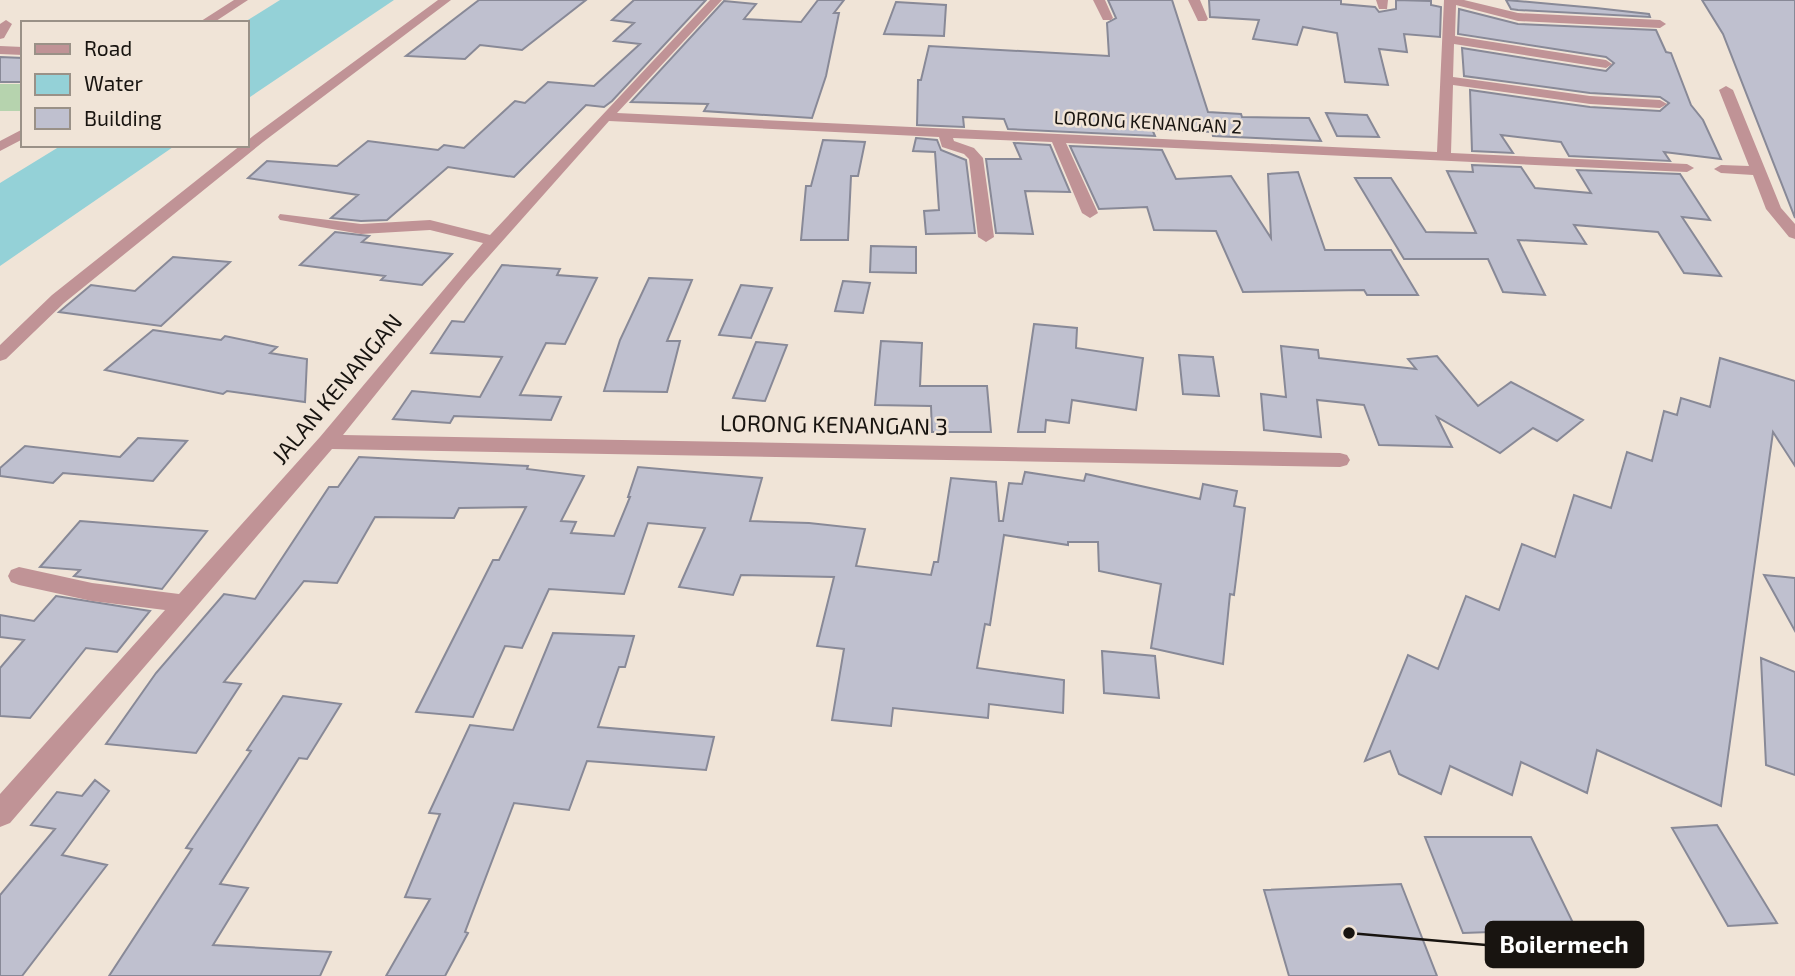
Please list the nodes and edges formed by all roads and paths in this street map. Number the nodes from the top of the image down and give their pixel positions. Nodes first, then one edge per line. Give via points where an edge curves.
1 (242, 0) edge
2 (445, 0) edge
3 (716, 0) edge
4 (1099, 0) edge
5 (1194, 0) edge
6 (1450, 0) edge
7 (1107, 18) dead end
8 (1202, 19) dead end
9 (207, 21) edge
10 (1660, 24) dead end
11 (1448, 39) junction
12 (0, 50) edge
13 (21, 51) edge
14 (1606, 64) dead end
15 (1447, 80) junction
16 (1726, 90) dead end
17 (1660, 104) dead end
18 (606, 117) junction
19 (945, 132) junction
20 (21, 134) edge
21 (1058, 138) junction
22 (0, 147) edge
23 (248, 147) edge
24 (248, 147) edge
25 (1444, 155) junction
26 (1687, 167) dead end
27 (1721, 169) dead end
28 (1757, 171) junction
29 (1090, 213) dead end
30 (286, 217) dead end
31 (1795, 234) edge
32 (986, 237) dead end
33 (492, 241) junction
34 (0, 355) edge
35 (327, 442) junction
36 (1340, 460) dead end
37 (19, 576) dead end
38 (185, 604) junction
39 (0, 814) edge

1 - 9 street
2 - 23 street
3 - 18 street, JALAN KENANGAN
4 - 7 street
5 - 8 street
6 - 10 street via 1518,17
6 - 11 street
11 - 14 street
11 - 15 street
12 - 13 street
15 - 17 street via 1590,100
15 - 25 street
16 - 28 street
18 - 19 street, LORONG KENANGAN 2
18 - 33 street, JALAN KENANGAN
19 - 21 street, LORONG KENANGAN 2
19 - 32 street via 947,144 970,151 976,158
20 - 22 street
21 - 25 street, LORONG KENANGAN 2
21 - 29 street
24 - 34 street via 58,299
25 - 26 street, LORONG KENANGAN 2
27 - 28 street
28 - 31 street via 1774,209
30 - 33 street via 361,229 430,225
33 - 35 street, JALAN KENANGAN
35 - 36 street, LORONG KENANGAN 3
35 - 38 street, JALAN KENANGAN
37 - 38 street via 92,592
38 - 39 street, JALAN KENANGAN

